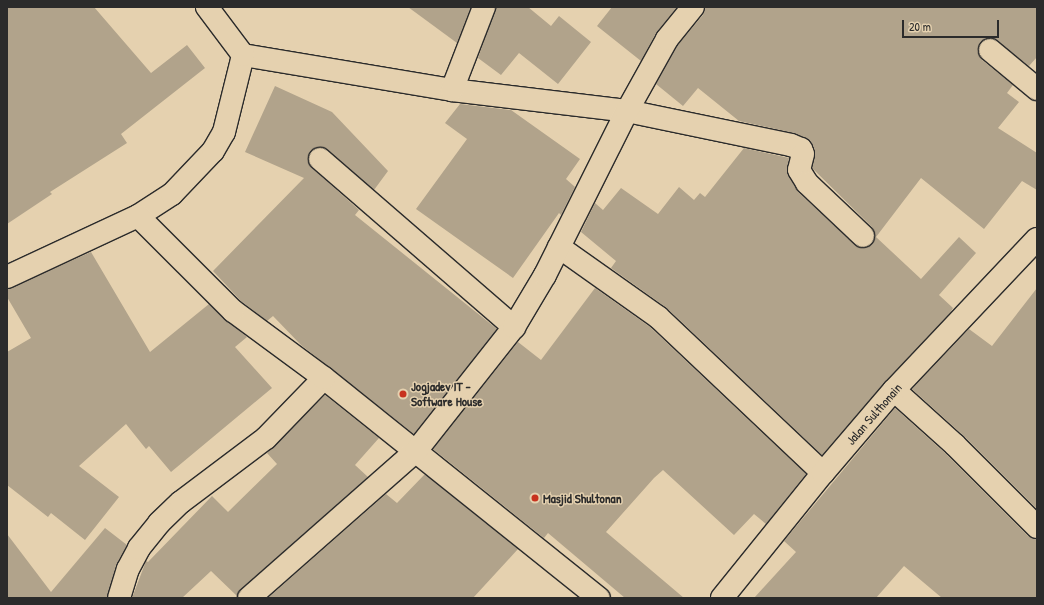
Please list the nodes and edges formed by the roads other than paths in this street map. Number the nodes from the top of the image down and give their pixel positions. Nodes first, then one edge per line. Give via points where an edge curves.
1 (207, 7) edge
2 (484, 7) edge
3 (692, 7) edge
4 (990, 50) dead end
5 (243, 55) junction
6 (1037, 89) edge
7 (452, 90) junction
8 (627, 111) junction
9 (320, 159) dead end
10 (138, 216) junction
11 (863, 236) dead end
12 (1037, 239) edge
13 (558, 248) junction
14 (7, 277) edge
15 (514, 327) junction
16 (324, 378) junction
17 (894, 390) junction
18 (416, 451) junction
19 (822, 473) junction
20 (1037, 527) edge
21 (119, 598) edge
22 (249, 598) edge
23 (599, 598) edge
24 (722, 598) edge

1 - 5 street
2 - 7 street
3 - 8 street via 667,39
4 - 6 street
5 - 7 street
5 - 10 street via 228,119 213,151 172,194
7 - 8 street
8 - 11 street via 801,149 803,154 800,170 807,183
8 - 13 street
9 - 15 street
10 - 14 street
10 - 16 street via 234,311
12 - 17 street, Jalan Sulthonain
13 - 15 street
13 - 19 street via 658,317
15 - 18 street
16 - 18 street
16 - 21 street via 266,438 181,502 158,523 132,562
17 - 19 street, Jalan Sulthonain
17 - 20 street via 955,445
18 - 22 street
18 - 23 street
19 - 24 street, Jalan Sulthonain

